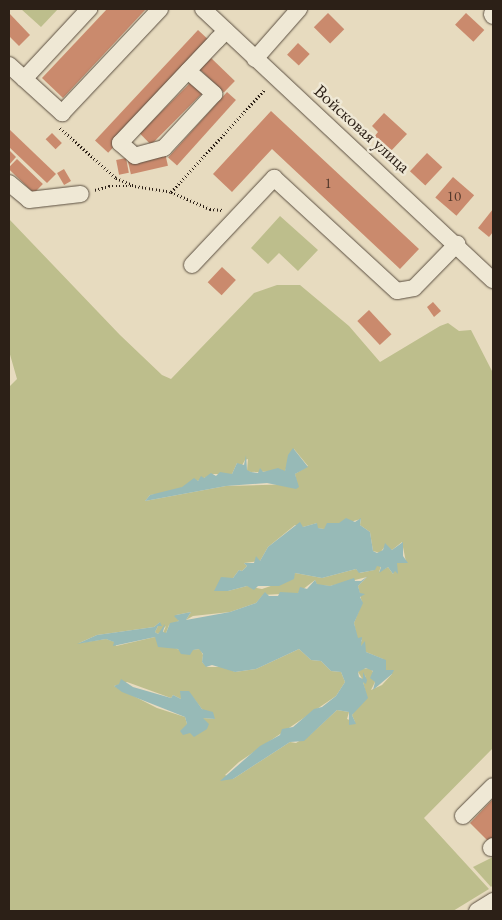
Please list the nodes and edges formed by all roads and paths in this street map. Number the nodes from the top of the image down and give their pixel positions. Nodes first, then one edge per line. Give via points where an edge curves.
1 (89, 9) edge
2 (160, 9) edge
3 (203, 9) edge
4 (299, 9) edge
5 (226, 31) junction
6 (255, 59) junction
7 (9, 65) edge
8 (188, 71) junction
9 (24, 79) junction
10 (9, 183) edge
11 (135, 186) dead end
12 (171, 192) dead end
13 (81, 194) joint
14 (242, 212) junction
15 (457, 244) junction
16 (192, 265) dead end
17 (493, 280) edge
18 (493, 786) edge
19 (464, 816) dead end
20 (493, 901) edge
21 (477, 911) edge

1 - 9 street
2 - 9 street via 62,114
3 - 5 street, Войсковая улица
4 - 6 street
5 - 6 street, Войсковая улица
5 - 8 street
6 - 15 street, Войсковая улица
7 - 9 street
8 - 8 street via 120,143 135,156 164,148 214,94
10 - 13 street via 29,200
11 - 13 path via 109,186
12 - 14 path via 210,210
14 - 15 street via 274,178 390,287 402,292 414,288
14 - 16 street
15 - 17 street, Войсковая улица
18 - 19 street
20 - 21 street

